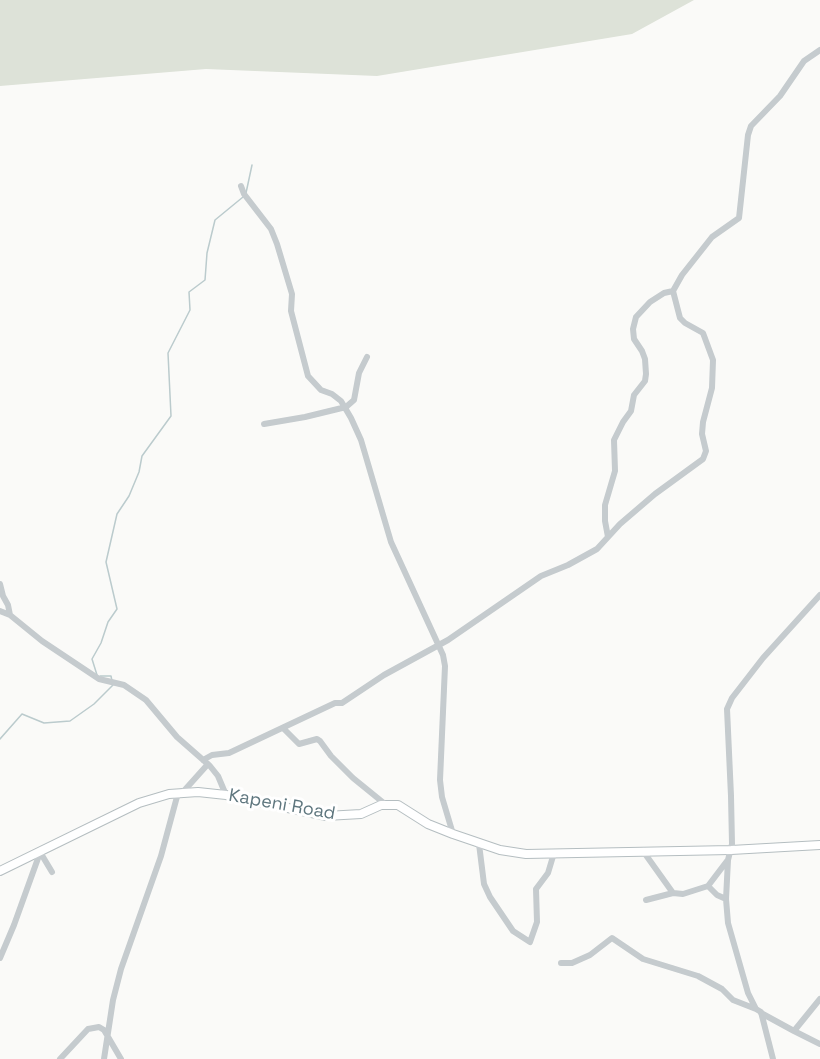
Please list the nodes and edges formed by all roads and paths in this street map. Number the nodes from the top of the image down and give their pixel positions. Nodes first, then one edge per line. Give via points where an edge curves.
1 (820, 50) edge
2 (241, 186) dead end
3 (673, 291) junction
4 (367, 357) dead end
5 (346, 407) junction
6 (264, 424) dead end
7 (608, 537) junction
8 (0, 584) edge
9 (820, 594) edge
10 (0, 611) edge
11 (10, 615) junction
12 (439, 644) junction
13 (283, 728) junction
14 (205, 762) junction
15 (180, 793) junction
16 (226, 795) junction
17 (385, 804) junction
18 (453, 834) junction
19 (478, 844) junction
20 (820, 845) edge
21 (731, 850) junction
22 (40, 851) junction
23 (643, 851) junction
24 (554, 853) junction
25 (728, 860) junction
26 (0, 871) edge
27 (52, 872) dead end
28 (708, 886) junction
29 (673, 893) junction
30 (726, 899) junction
31 (646, 900) dead end
32 (0, 958) edge
33 (561, 963) dead end
34 (820, 999) edge
35 (759, 1011) junction
36 (794, 1031) junction
37 (108, 1037) junction
38 (820, 1044) edge
39 (60, 1059) edge
40 (104, 1059) edge
41 (121, 1059) edge
42 (773, 1059) edge

1 - 3 street via 804,61 780,96 752,126 739,218 712,237
2 - 5 street via 277,244 292,294 291,311 308,376
3 - 7 street via 650,302 636,317 634,339 645,359 645,381 634,395 631,411 614,441 615,471 605,505
3 - 7 street via 680,318 702,333 713,360 712,388 702,428 705,456
4 - 5 street via 359,373 354,400
5 - 6 street
5 - 12 street via 361,440 391,542
7 - 12 street via 597,549 541,576
8 - 11 street
9 - 21 street via 763,658 728,706
10 - 11 street
11 - 14 street via 99,679 124,685 147,700 177,737
12 - 13 street via 342,703
12 - 18 street via 445,666 440,780
13 - 14 street via 229,753 212,755
13 - 17 street via 299,744 319,740 353,778
14 - 15 street
14 - 16 street via 218,776
15 - 16 main road, Kapeni Road
15 - 22 main road, Kapeni Road via 139,803
15 - 37 street via 121,969
16 - 17 main road, Kapeni Road via 326,816 361,814
17 - 18 main road via 398,805
18 - 19 main road
19 - 24 main road via 526,854
19 - 24 street via 490,897 513,931 530,942 537,922 536,889 548,873
20 - 21 main road
21 - 23 main road
21 - 25 street
22 - 26 main road, Kapeni Road
22 - 27 street
22 - 32 street
23 - 24 main road
23 - 29 street
25 - 28 street
25 - 30 street
28 - 29 street
28 - 30 street
29 - 31 street
30 - 35 street via 730,935 748,993
33 - 35 street via 590,955 612,938 644,959 698,976 733,1000
34 - 36 street
35 - 36 street
35 - 42 street
36 - 38 street
37 - 39 street via 99,1027 88,1029
37 - 40 street
37 - 41 street

